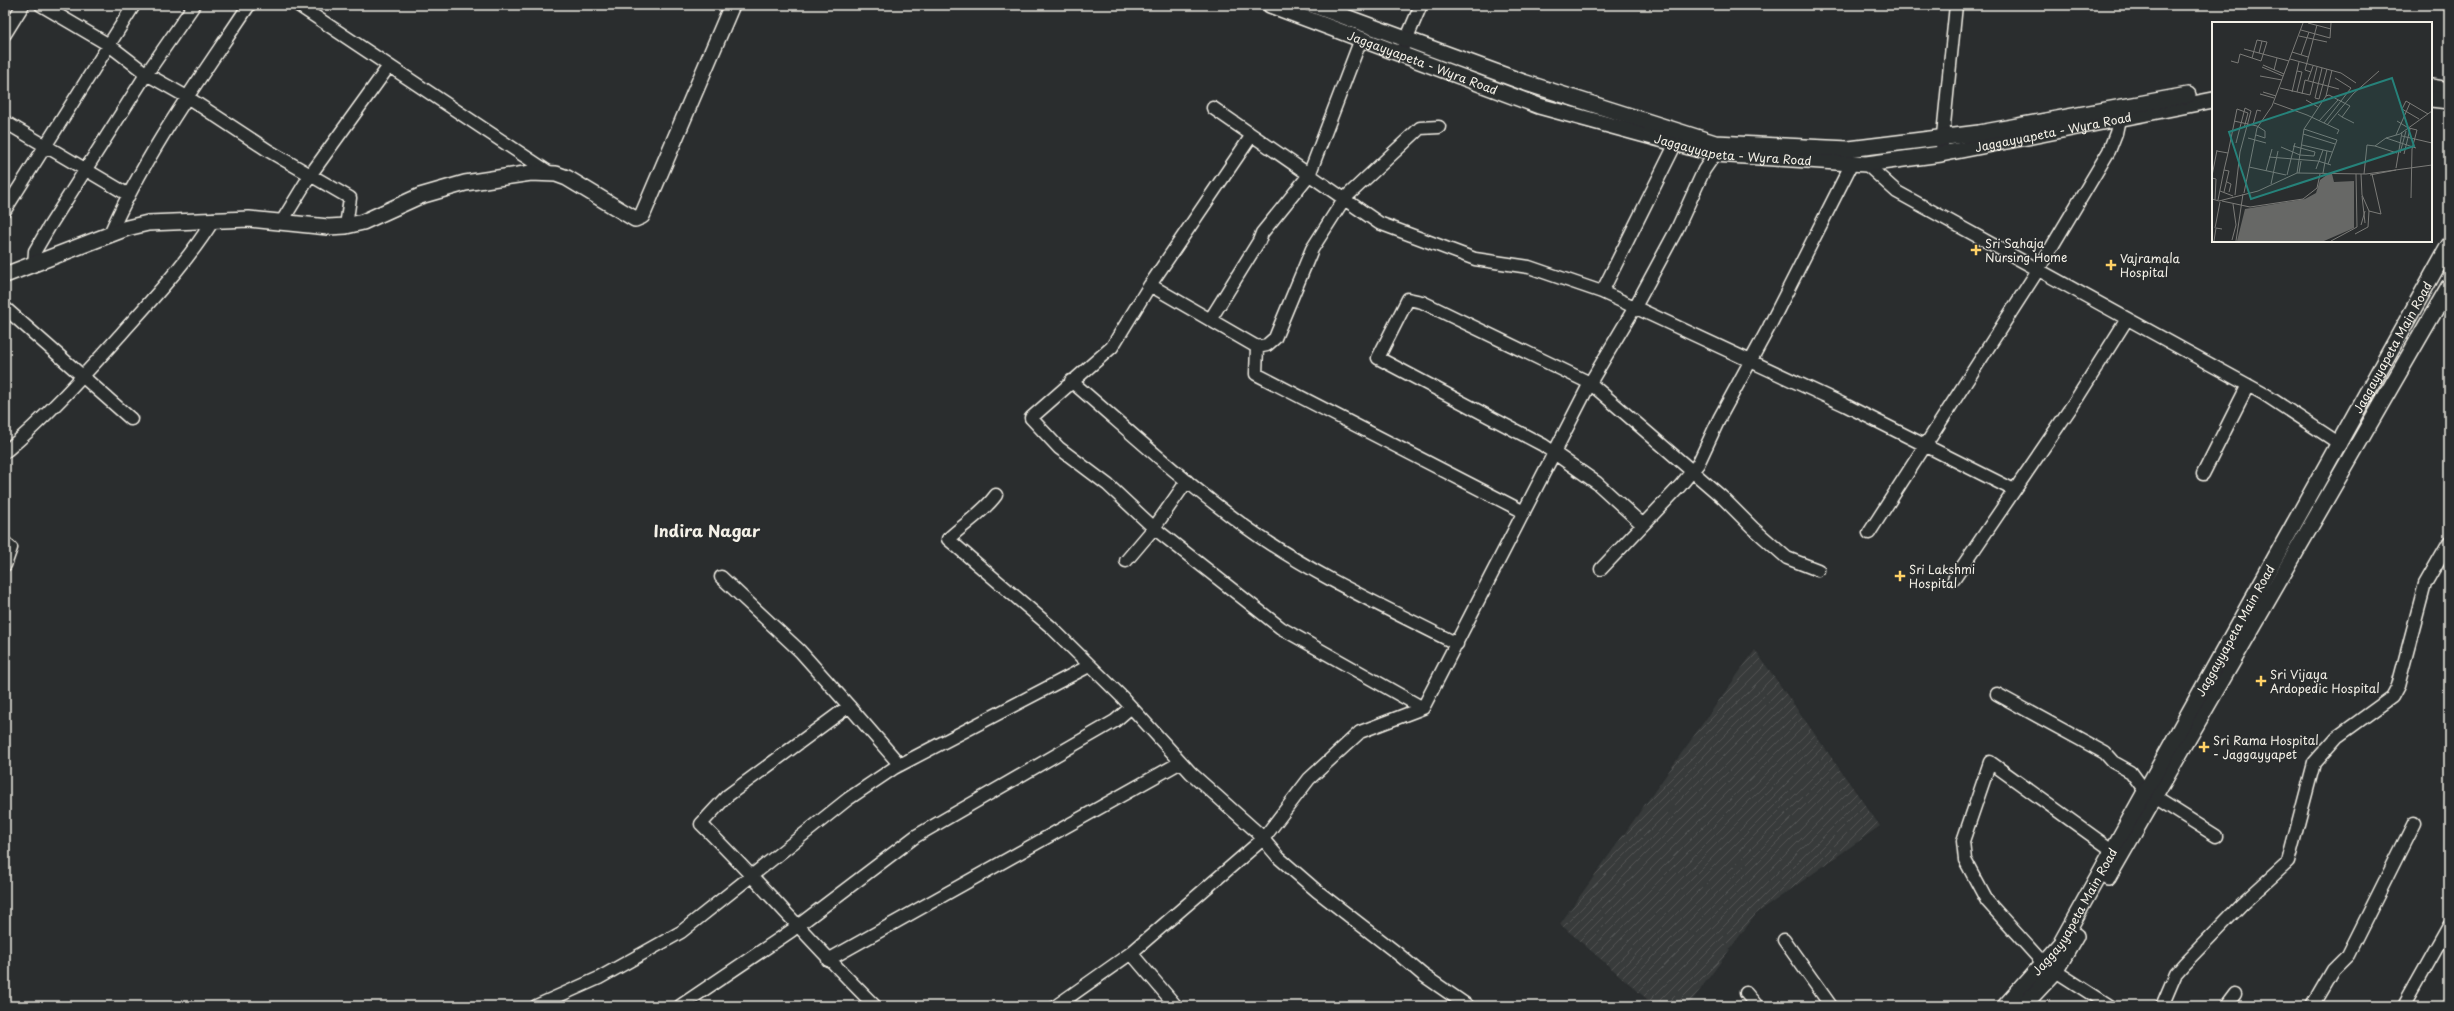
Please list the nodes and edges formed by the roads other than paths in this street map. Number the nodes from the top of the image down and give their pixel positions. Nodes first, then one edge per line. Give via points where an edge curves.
1 (24, 5) edge
2 (41, 5) edge
3 (134, 5) edge
4 (194, 5) edge
5 (249, 5) edge
6 (298, 5) edge
7 (732, 5) edge
8 (1270, 5) edge
9 (1313, 5) edge
10 (1421, 5) edge
11 (1956, 5) edge
12 (5, 34) edge
13 (1362, 39) junction
14 (1406, 39) junction
15 (109, 45) junction
16 (1400, 54) junction
17 (389, 66) junction
18 (147, 73) junction
19 (2432, 87) edge
20 (2449, 90) edge
21 (2212, 91) edge
22 (188, 97) junction
23 (2432, 98) edge
24 (2212, 100) edge
25 (2449, 101) edge
26 (1213, 108) dead end
27 (2118, 119) junction
28 (5, 122) edge
29 (1439, 127) dead end
30 (1252, 135) junction
31 (1942, 137) junction
32 (1676, 144) junction
33 (47, 147) junction
34 (1715, 154) junction
35 (1941, 154) junction
36 (1859, 163) junction
37 (85, 170) junction
38 (550, 173) junction
39 (311, 174) junction
40 (1309, 175) junction
41 (127, 194) junction
42 (1344, 199) junction
43 (5, 210) edge
44 (214, 219) junction
45 (281, 223) junction
46 (346, 226) junction
47 (109, 236) junction
48 (2449, 245) edge
49 (34, 265) junction
50 (2038, 270) junction
51 (6, 273) edge
52 (1150, 286) junction
53 (2449, 286) edge
54 (1602, 292) junction
55 (1635, 307) junction
56 (5, 308) edge
57 (2127, 319) junction
58 (1210, 320) junction
59 (1257, 347) junction
60 (1751, 360) junction
61 (82, 378) junction
62 (1071, 381) junction
63 (1590, 383) junction
64 (2248, 385) junction
65 (131, 419) dead end
66 (2340, 444) junction
67 (1926, 446) junction
68 (5, 452) edge
69 (1554, 453) junction
70 (1692, 472) junction
71 (2203, 474) dead end
72 (1187, 481) junction
73 (2014, 490) junction
74 (996, 495) dead end
75 (1524, 512) junction
76 (1643, 525) junction
77 (1154, 528) junction
78 (1869, 533) dead end
79 (2449, 542) edge
80 (5, 543) edge
81 (1126, 561) dead end
82 (5, 565) edge
83 (1601, 569) dead end
84 (1818, 570) dead end
85 (721, 577) dead end
86 (1954, 579) dead end
87 (1457, 644) junction
88 (1089, 666) junction
89 (1997, 694) dead end
90 (849, 706) junction
91 (1130, 708) junction
92 (1423, 708) junction
93 (1181, 762) junction
94 (900, 765) junction
95 (2150, 794) junction
96 (2414, 823) dead end
97 (2216, 836) dead end
98 (1263, 839) junction
99 (2112, 850) junction
100 (753, 875) junction
101 (799, 925) junction
102 (2449, 926) edge
103 (1784, 940) dead end
104 (1131, 953) junction
105 (828, 960) junction
106 (2043, 963) junction
107 (2055, 972) junction
108 (1746, 993) dead end
109 (2235, 994) dead end
110 (2090, 1001) edge
111 (1169, 1003) edge
112 (536, 1006) edge
113 (680, 1006) edge
114 (875, 1006) edge
115 (1056, 1006) edge
116 (1468, 1006) edge
117 (1757, 1006) edge
118 (1830, 1006) edge
119 (2005, 1006) edge
120 (2023, 1006) edge
121 (2110, 1006) edge
122 (2162, 1006) edge
123 (2226, 1006) edge
124 (2312, 1006) edge
125 (2404, 1006) edge

1 - 12 street
2 - 15 street
3 - 15 street
4 - 18 street
5 - 22 street
6 - 17 street
7 - 38 main road via 642,216 636,219 567,178
8 - 13 main road, Jaggayyapeta - Wyra Road
9 - 14 main road
10 - 14 street
11 - 31 street
13 - 16 main road, Jaggayyapeta - Wyra Road
13 - 40 street
14 - 16 street
14 - 31 main road via 1523,82 1716,142 1849,149
15 - 18 street
15 - 33 street
16 - 32 main road, Jaggayyapeta - Wyra Road via 1539,106
17 - 38 street
17 - 39 street
18 - 22 street
18 - 37 street
19 - 20 main road
21 - 31 main road
22 - 39 street via 269,151
22 - 41 street
23 - 25 main road
24 - 27 main road, Jaggayyapeta - Wyra Road
26 - 30 street
27 - 35 main road, Jaggayyapeta - Wyra Road
27 - 50 street via 2109,151
28 - 33 street
29 - 42 street via 1420,128
30 - 40 street
30 - 52 street
31 - 35 street
32 - 34 main road, Jaggayyapeta - Wyra Road
32 - 54 street
33 - 37 street
33 - 43 street
34 - 36 main road, Jaggayyapeta - Wyra Road
34 - 55 street via 1704,170 1677,229
35 - 36 main road, Jaggayyapeta - Wyra Road
36 - 50 street via 1897,192
36 - 60 street
37 - 41 street
37 - 49 street via 35,251
38 - 46 main road via 531,173 465,183 420,196 363,222
39 - 45 street
39 - 46 street via 350,198
40 - 42 street
40 - 58 street via 1262,233 1259,242
41 - 47 street
42 - 54 street via 1379,223 1438,246 1476,259 1529,267
42 - 59 street via 1312,249 1275,338 1267,345
44 - 45 main road via 249,219
44 - 47 main road via 148,223
44 - 61 street via 195,249
45 - 46 main road
47 - 49 main road
48 - 66 main road, Jaggayyapeta Main Road
49 - 51 main road
50 - 57 street
50 - 67 street
52 - 58 street
52 - 62 street via 1112,347
53 - 95 main road
54 - 55 street
55 - 60 street
55 - 63 street
56 - 61 street
57 - 64 street
57 - 73 street via 2074,403
58 - 59 street
59 - 75 street via 1256,374
60 - 67 street
60 - 70 street
61 - 65 street
61 - 68 street
62 - 72 street
62 - 77 street via 1031,418 1059,448 1108,485
63 - 69 street
63 - 69 street via 1429,305 1408,299 1378,358
63 - 70 street
64 - 66 street
64 - 71 street
66 - 95 main road, Jaggayyapeta Main Road
67 - 73 street
67 - 78 street
69 - 75 street
69 - 76 street via 1597,483
70 - 76 street
70 - 84 street via 1788,558
72 - 77 street
72 - 87 street via 1260,537 1303,564
73 - 86 street
74 - 88 street via 985,510 965,522 948,539 1051,627
75 - 87 street
76 - 83 street
77 - 81 street
77 - 92 street via 1281,628
79 - 122 street via 2425,584 2398,686 2392,697 2336,737 2314,763 2288,862 2242,904 2176,973
80 - 82 street via 12,548
85 - 90 street via 800,651
87 - 92 street
88 - 91 street
88 - 94 street
89 - 95 street via 2104,753 2113,762 2131,772
90 - 94 street
90 - 100 street via 727,796 702,824
91 - 93 street
91 - 101 street via 1115,721 916,836
92 - 98 street via 1360,732 1309,779
93 - 98 street
93 - 105 street
94 - 100 street via 848,799
95 - 97 street
95 - 99 main road, Jaggayyapeta Main Road
95 - 107 main road
96 - 124 street via 2348,955 2333,970
98 - 104 street
98 - 116 street via 1279,858 1317,891 1423,975
99 - 106 main road, Jaggayyapeta Main Road via 2061,943
99 - 106 street via 1990,762 1963,841 1965,860 1988,901
100 - 101 street
100 - 112 street via 681,932 600,978
101 - 105 street
101 - 113 street
102 - 125 street
103 - 118 street
104 - 111 street
104 - 115 street
105 - 114 street
106 - 107 street
106 - 119 main road, Jaggayyapeta Main Road
107 - 110 street
107 - 120 main road
108 - 117 street
109 - 123 street
110 - 121 street

